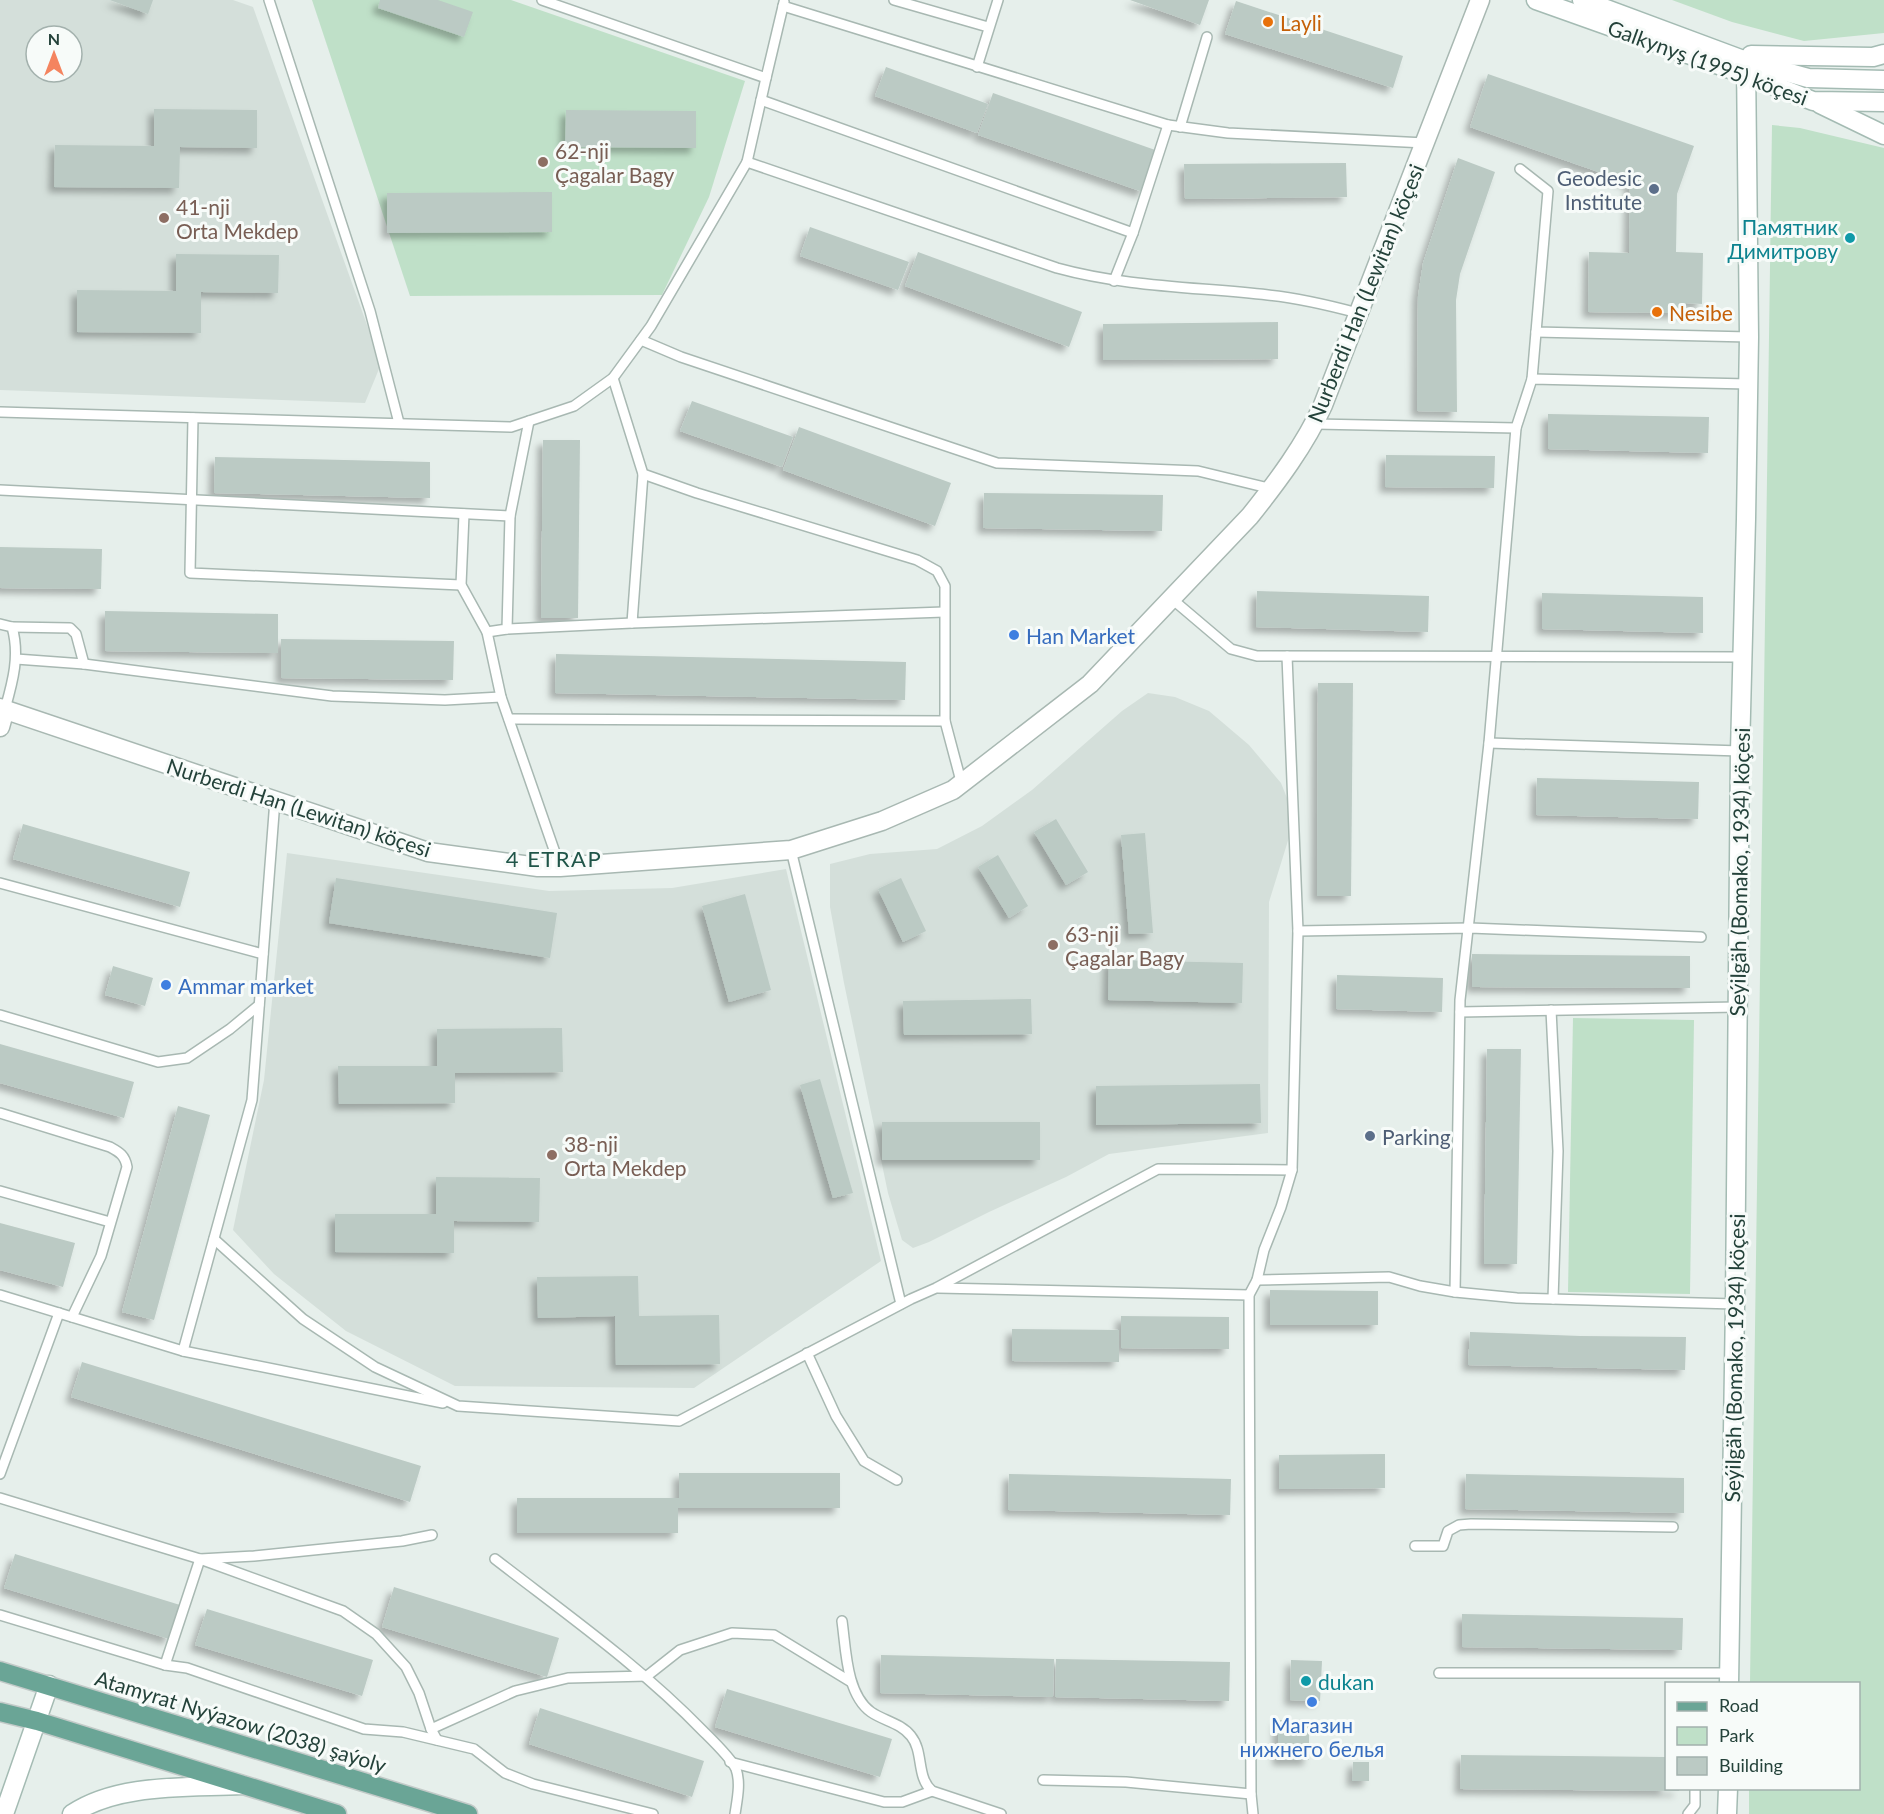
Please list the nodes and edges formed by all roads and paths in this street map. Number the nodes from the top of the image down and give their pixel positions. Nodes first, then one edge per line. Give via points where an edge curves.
1 (269, 0) edge
2 (542, 0) edge
3 (894, 0) edge
4 (998, 0) edge
5 (1480, 0) edge
6 (1536, 0) edge
7 (1582, 0) edge
8 (784, 3) edge
9 (988, 27) junction
10 (1207, 37) dead end
11 (1884, 54) edge
12 (1742, 64) junction
13 (977, 67) junction
14 (766, 78) junction
15 (1884, 80) edge
16 (761, 100) junction
17 (1813, 101) junction
18 (1884, 102) edge
19 (1168, 125) junction
20 (1180, 127) junction
21 (1884, 135) edge
22 (1425, 143) junction
23 (747, 162) junction
24 (1520, 169) dead end
25 (1133, 232) junction
26 (1114, 281) junction
27 (1358, 313) junction
28 (1536, 332) junction
29 (1749, 337) junction
30 (641, 340) junction
31 (613, 378) junction
32 (1532, 379) junction
33 (1748, 384) junction
34 (0, 412) edge
35 (193, 418) junction
36 (529, 421) junction
37 (399, 423) junction
38 (1314, 424) junction
39 (1516, 428) junction
40 (643, 474) junction
41 (1272, 489) junction
42 (0, 490) edge
43 (192, 500) junction
44 (464, 514) junction
45 (510, 516) junction
46 (461, 585) junction
47 (1172, 599) junction
48 (944, 612) junction
49 (632, 623) junction
50 (0, 624) edge
51 (12, 627) junction
52 (507, 628) junction
53 (487, 632) junction
54 (1287, 656) junction
55 (1496, 656) junction
56 (1742, 657) junction
57 (16, 659) junction
58 (84, 664) junction
59 (501, 697) junction
60 (2, 709) edge
61 (508, 719) junction
62 (945, 721) junction
63 (0, 727) edge
64 (1489, 743) junction
65 (1740, 752) junction
66 (962, 785) junction
67 (275, 800) junction
68 (791, 850) junction
69 (560, 867) junction
70 (0, 883) edge
71 (1470, 928) junction
72 (1298, 931) junction
73 (1701, 937) dead end
74 (263, 954) junction
75 (259, 1005) junction
76 (1738, 1007) junction
77 (1551, 1010) junction
78 (1460, 1012) junction
79 (0, 1015) edge
80 (0, 1113) edge
81 (1292, 1170) junction
82 (0, 1191) edge
83 (110, 1222) junction
84 (214, 1239) junction
85 (1257, 1280) junction
86 (936, 1288) junction
87 (1455, 1292) junction
88 (0, 1295) edge
89 (1249, 1295) junction
90 (1553, 1299) junction
91 (901, 1304) junction
92 (1735, 1304) junction
93 (59, 1313) junction
94 (72, 1317) junction
95 (183, 1351) junction
96 (807, 1353) junction
97 (458, 1406) junction
98 (0, 1474) edge
99 (897, 1480) dead end
100 (0, 1498) edge
101 (1674, 1527) dead end
102 (432, 1534) dead end
103 (1414, 1546) dead end
104 (200, 1558) junction
105 (495, 1559) dead end
106 (0, 1615) edge
107 (842, 1621) dead end
108 (165, 1665) junction
109 (1439, 1673) dead end
110 (1692, 1673) junction
111 (1, 1675) edge
112 (647, 1676) junction
113 (1729, 1678) edge
114 (851, 1682) junction
115 (1693, 1682) edge
116 (49, 1685) junction
117 (0, 1712) edge
118 (37, 1721) junction
119 (431, 1729) junction
120 (437, 1740) junction
121 (730, 1762) junction
122 (1043, 1780) dead end
123 (242, 1785) junction
124 (1695, 1790) edge
125 (1728, 1790) edge
126 (932, 1791) junction
127 (1251, 1794) junction
128 (4, 1814) edge
129 (72, 1814) edge
130 (337, 1814) edge
131 (468, 1814) edge
132 (653, 1814) edge
133 (735, 1814) edge
134 (1001, 1814) edge
135 (1253, 1814) edge
136 (1688, 1814) edge
137 (1727, 1814) edge

1 - 37 lane via 370,311
2 - 14 lane
3 - 9 lane
4 - 9 lane
5 - 22 street, Nurberdi Han (Lewitan) köçesi
6 - 12 street, Galkynyş (1995) köçesi
7 - 12 street, Galkynyş (1995) köçesi
8 - 13 lane
8 - 14 lane
9 - 13 lane
10 - 20 lane
11 - 12 street
12 - 15 street, Galkynyş (1995) köçesi via 1808,78
12 - 17 street, Galkynyş (1995) köçesi
12 - 29 street, Seýilgäh (Bomako, 1934) köçesi
13 - 19 lane
14 - 16 lane
16 - 23 lane
16 - 25 lane
17 - 18 street, Galkynyş (1995) köçesi
17 - 21 street
19 - 20 lane
19 - 25 lane
20 - 22 lane
22 - 27 street, Nurberdi Han (Lewitan) köçesi
23 - 26 lane via 1057,268
23 - 30 lane
24 - 28 lane via 1548,191
25 - 26 lane
26 - 27 lane via 1268,295
27 - 38 street, Nurberdi Han (Lewitan) köçesi
28 - 29 lane
28 - 32 lane
29 - 33 street, Seýilgäh (Bomako, 1934) köçesi
30 - 31 lane
30 - 41 lane via 681,357 997,463 1198,471
31 - 36 lane via 574,406
31 - 40 lane
32 - 33 lane
32 - 39 lane
33 - 56 street, Seýilgäh (Bomako, 1934) köçesi
34 - 35 lane
35 - 37 lane
35 - 43 lane
36 - 37 lane via 511,427
36 - 45 lane
38 - 39 lane
38 - 41 street, Nurberdi Han (Lewitan) köçesi
39 - 55 lane
40 - 48 lane via 917,560 937,571 945,586
40 - 49 lane
41 - 47 street, Nurberdi Han (Lewitan) köçesi
42 - 43 lane
43 - 44 lane
43 - 46 lane via 190,573
44 - 45 lane
44 - 46 lane
45 - 52 lane
46 - 53 lane
47 - 54 lane via 1231,649 1257,656
47 - 66 street, Nurberdi Han (Lewitan) köçesi via 1090,684
48 - 49 lane
48 - 62 lane
49 - 52 lane
50 - 51 lane
51 - 57 lane
51 - 58 lane via 70,627 76,634
52 - 53 lane
53 - 59 lane
54 - 55 lane
54 - 72 lane
55 - 56 lane
55 - 64 lane
56 - 65 street, Seýilgäh (Bomako, 1934) köçesi
57 - 58 lane
57 - 60 lane
58 - 59 lane via 332,696 445,700
59 - 61 lane
60 - 63 street
60 - 67 street, Nurberdi Han (Lewitan) köçesi
61 - 62 lane
61 - 69 lane
62 - 66 lane
64 - 65 lane
64 - 71 lane
65 - 76 street, Seýilgäh (Bomako, 1934) köçesi
66 - 68 street, Nurberdi Han (Lewitan) köçesi via 882,820
67 - 69 street, Nurberdi Han (Lewitan) köçesi via 428,852
67 - 74 lane
68 - 69 street, Nurberdi Han (Lewitan) köçesi
68 - 91 lane
70 - 74 lane
71 - 72 lane
71 - 73 lane
71 - 78 lane
72 - 81 lane
74 - 75 lane
75 - 79 lane via 187,1058 158,1062
75 - 84 lane via 252,1100
76 - 77 lane
76 - 92 street, Seýilgäh (Bomako, 1934) köçesi
77 - 78 lane
77 - 90 lane via 1558,1151
78 - 87 lane
80 - 83 lane via 110,1147 123,1155 127,1167
81 - 85 lane
81 - 86 lane via 1158,1169
82 - 83 lane
83 - 94 lane via 100,1256
84 - 95 lane
84 - 97 lane via 303,1319 375,1367
85 - 87 lane via 1389,1277
85 - 89 lane
86 - 89 lane
86 - 91 lane
87 - 90 lane
88 - 93 lane
89 - 127 lane
90 - 92 lane
91 - 96 lane
92 - 113 street, Seýilgäh (Bomako, 1934) köçesi
93 - 94 lane
93 - 98 lane
94 - 95 lane
95 - 97 lane
96 - 97 lane via 679,1421
96 - 99 lane via 864,1461
100 - 104 lane
101 - 103 lane via 1471,1524 1448,1531 1443,1546
102 - 104 lane via 402,1541
104 - 108 lane
104 - 119 lane via 343,1611 376,1634 406,1667
105 - 112 lane
106 - 108 lane
107 - 114 lane
108 - 120 lane via 187,1668 364,1729
109 - 110 lane
110 - 113 lane
110 - 115 lane
111 - 116 main road, Atamyrat Nyýazow (2038) şaýoly
112 - 114 lane via 680,1650 732,1634 774,1635
112 - 119 lane via 568,1678 515,1691
112 - 121 lane
114 - 126 lane via 871,1712 910,1734 926,1786
116 - 118 street
116 - 131 main road, Atamyrat Nyýazow (2038) şaýoly
117 - 118 main road
118 - 123 main road
118 - 128 street
119 - 120 lane
120 - 132 lane via 474,1749 505,1773 533,1784
121 - 126 lane via 884,1802 902,1802
121 - 133 lane via 738,1780
122 - 127 lane via 1126,1782
123 - 129 street via 136,1790 105,1798
123 - 130 main road
124 - 136 lane via 1695,1806
125 - 137 street
126 - 134 lane
127 - 135 lane

